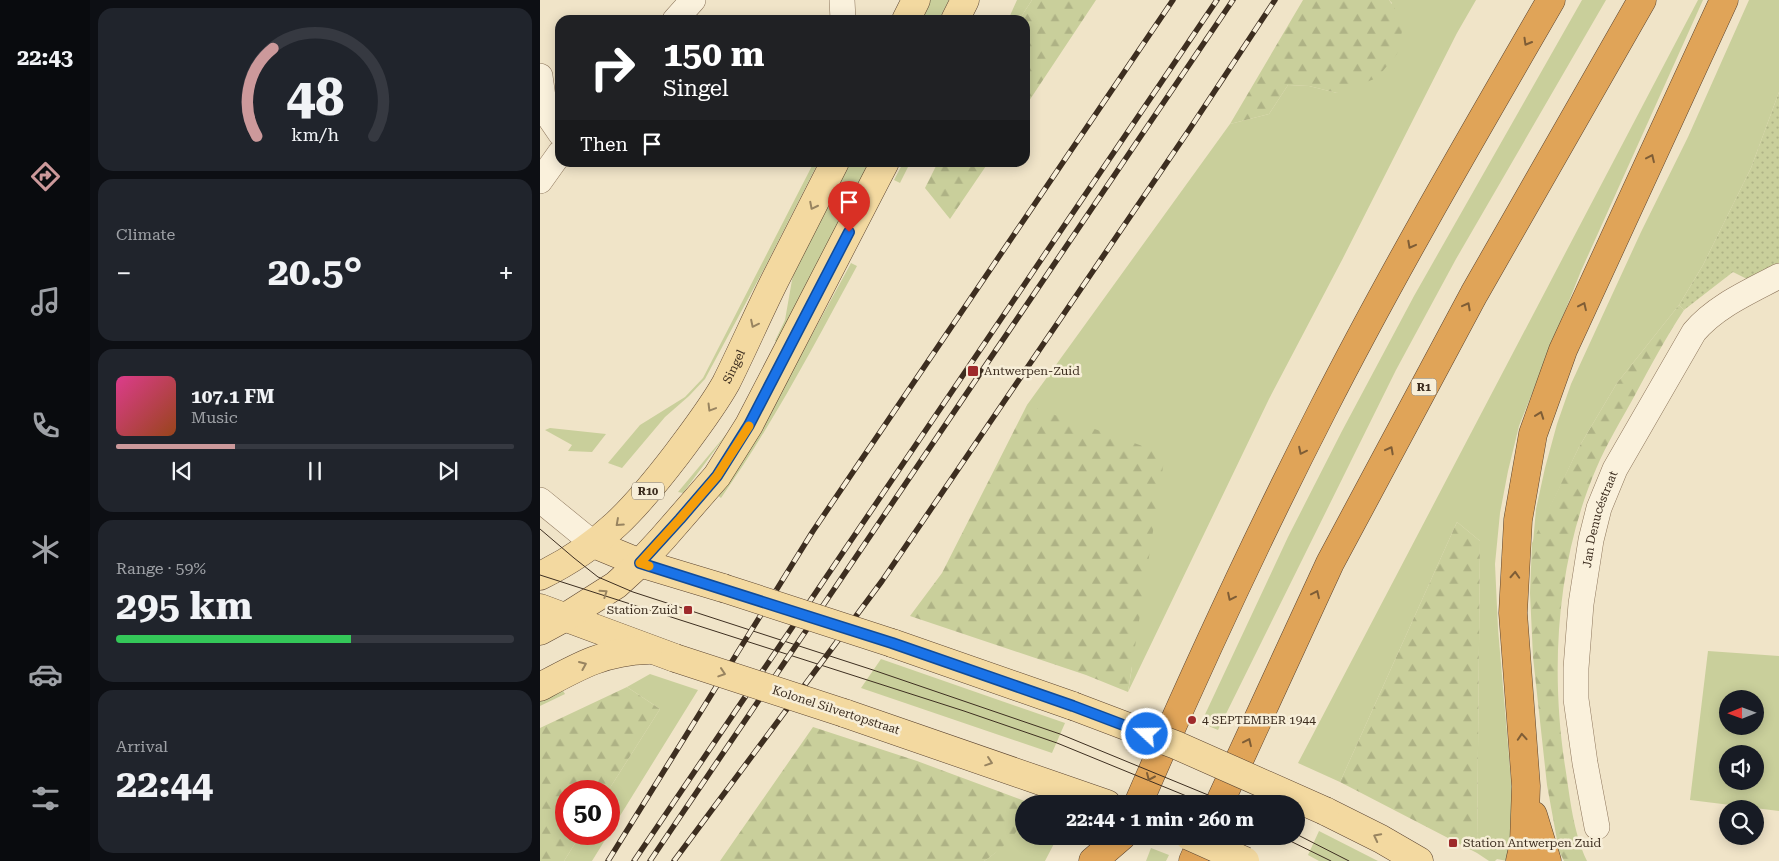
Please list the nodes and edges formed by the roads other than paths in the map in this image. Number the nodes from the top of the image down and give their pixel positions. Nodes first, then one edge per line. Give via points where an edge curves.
1 (693, 0) edge
2 (842, 0) edge
3 (916, 0) edge
4 (965, 0) edge
5 (1551, 0) edge
6 (1642, 0) edge
7 (1724, 0) edge
8 (680, 15) edge
9 (842, 15) edge
10 (908, 15) edge
11 (958, 15) edge
12 (540, 76) edge
13 (555, 126) edge
14 (555, 161) edge
15 (832, 167) edge
16 (882, 167) edge
17 (540, 181) edge
18 (1779, 276) edge
19 (540, 500) edge
20 (594, 544) junction
21 (640, 563) junction
22 (540, 576) edge
23 (552, 613) edge
24 (540, 631) edge
25 (664, 654) junction
26 (540, 688) edge
27 (1526, 786) junction
28 (1082, 795) edge
29 (1142, 795) edge
30 (1226, 795) edge
31 (1597, 827) dead end
32 (1112, 845) edge
33 (1120, 845) edge
34 (1200, 845) edge
35 (1209, 845) edge
36 (1227, 845) edge
37 (1093, 861) edge
38 (1114, 861) edge
39 (1193, 861) edge
40 (1227, 861) edge
41 (1245, 861) edge
42 (1419, 861) edge
43 (1520, 861) edge
44 (1547, 861) edge

1 - 8 street
2 - 9 street
3 - 10 main road
4 - 11 main road
5 -> 29 highway via 1434,202 1324,407 1197,669
30 -> 6 highway, R1 via 1330,563 1474,294
27 -> 7 highway via 1513,613 1518,520 1533,434 1563,350
12 - 13 street via 545,111
14 - 17 street
15 -> 20 main road, Singel / R10 via 707,415 650,489
16 - 21 main road via 749,425 717,476
18 - 31 street, Jan Denucéstraat via 1717,310 1694,332 1615,469 1599,508 1585,575 1576,668 1580,732
19 - 20 street
20 - 21 main road
20 - 22 main road, R10
23 -> 21 main road via 616,585
42 -> 21 main road, bridge via 1326,811 1176,745 892,643
23 - 24 main road
23 - 25 main road, Kolonel Silvertopstraat
26 -> 25 main road via 607,655 626,651
25 -> 28 main road, Kolonel Silvertopstraat, bridge via 844,712
27 - 43 highway via 1524,843
27 - 44 highway
32 - 37 highway
33 - 38 highway
34 - 39 highway
35 - 41 main road, bridge
36 - 40 highway

